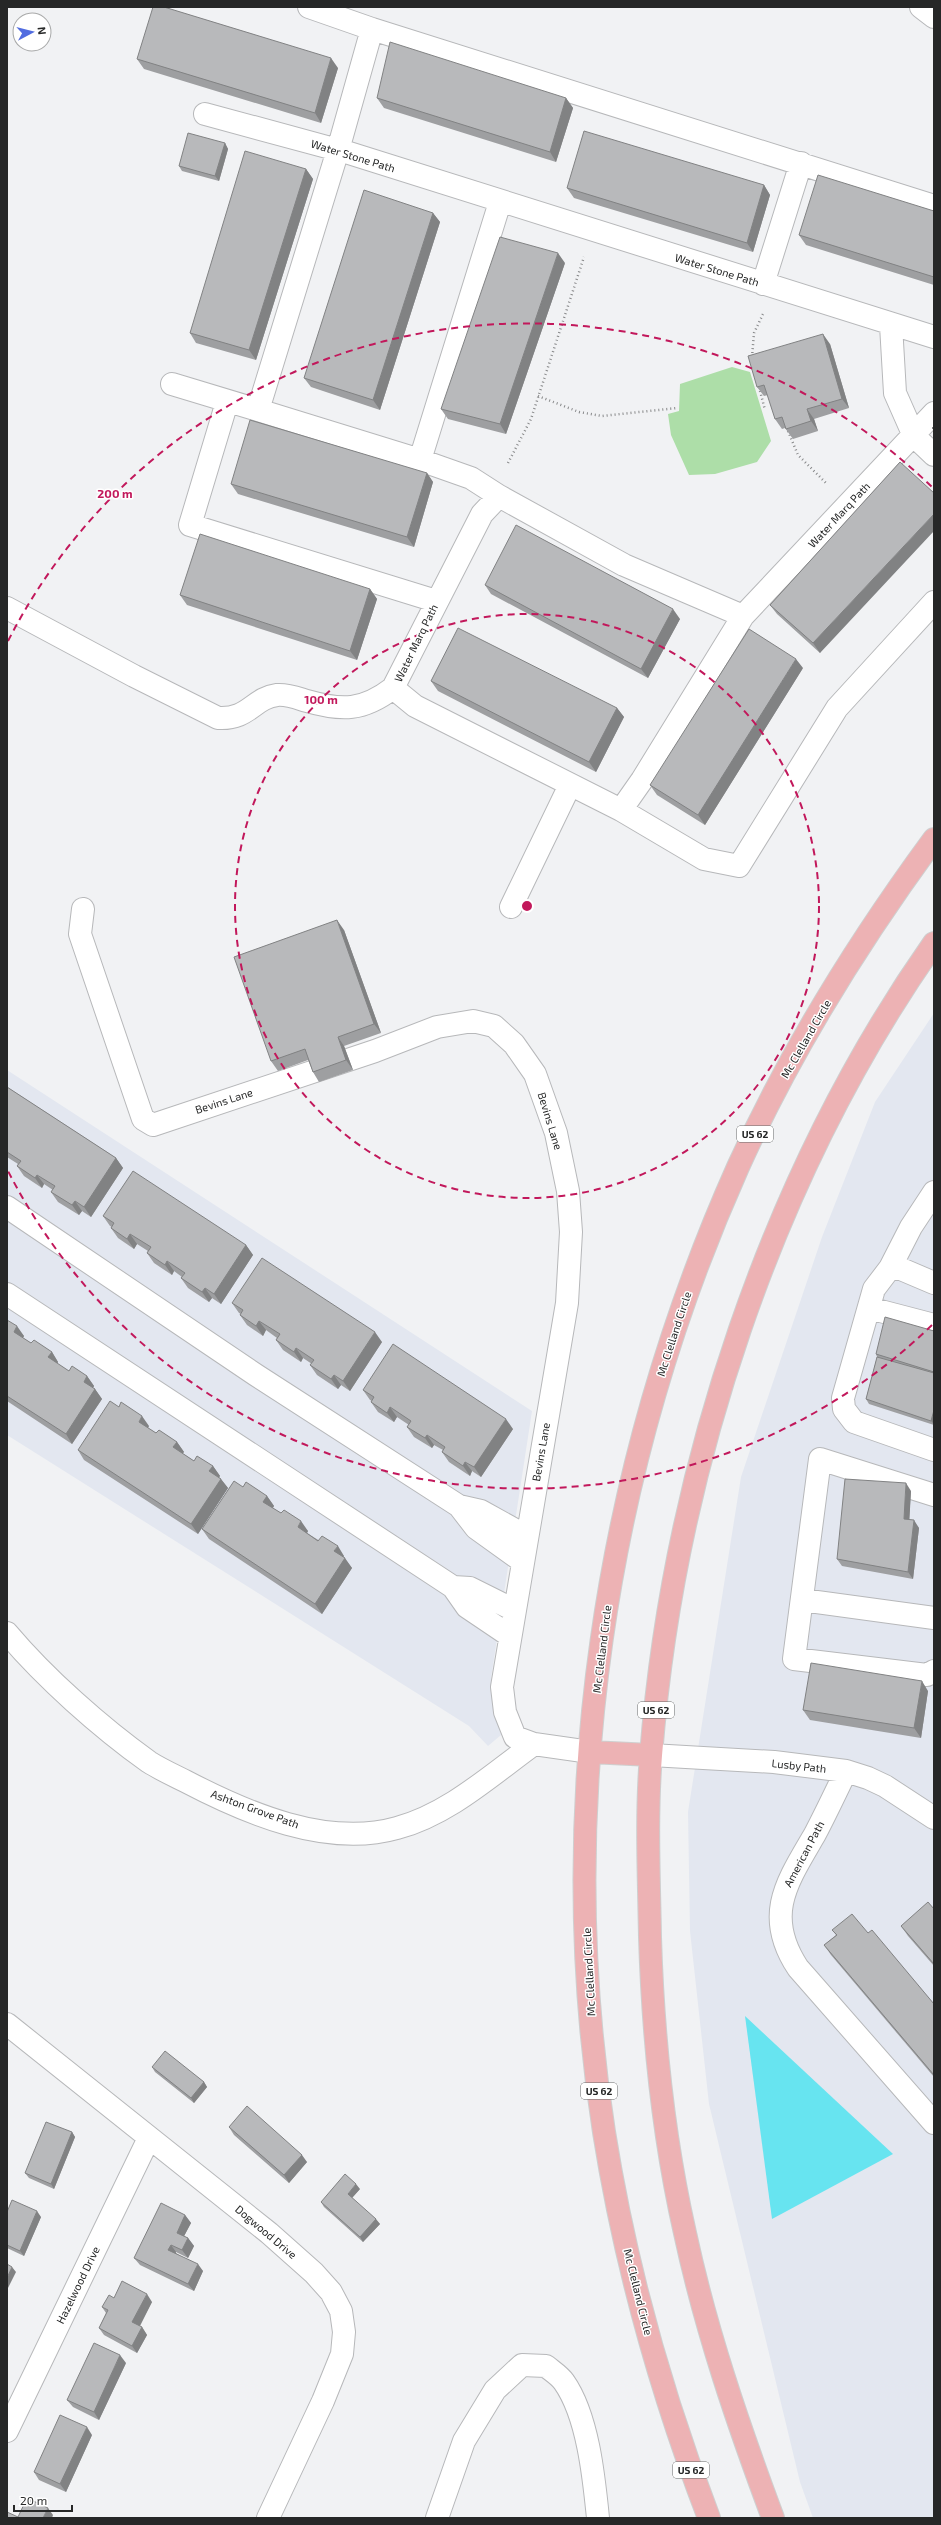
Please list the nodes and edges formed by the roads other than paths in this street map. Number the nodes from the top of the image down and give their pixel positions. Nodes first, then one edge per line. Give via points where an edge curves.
1 (310, 7) edge
2 (921, 7) edge
3 (934, 17) edge
4 (372, 29) junction
5 (205, 114) dead end
6 (338, 150) junction
7 (801, 163) junction
8 (500, 202) junction
9 (934, 206) edge
10 (763, 284) junction
11 (892, 325) junction
12 (934, 337) edge
13 (172, 384) dead end
14 (227, 402) junction
15 (258, 410) junction
16 (934, 413) edge
17 (914, 436) junction
18 (934, 455) edge
19 (420, 460) junction
20 (499, 496) junction
21 (436, 601) junction
22 (934, 602) edge
23 (7, 608) edge
24 (743, 616) junction
25 (393, 688) junction
26 (570, 785) junction
27 (621, 810) junction
28 (934, 839) edge
29 (511, 907) dead end
30 (83, 909) dead end
31 (934, 943) edge
32 (934, 1192) edge
33 (7, 1207) edge
34 (890, 1268) junction
35 (934, 1283) edge
36 (7, 1294) edge
37 (869, 1308) junction
38 (934, 1325) edge
39 (934, 1450) edge
40 (934, 1495) edge
41 (459, 1506) junction
42 (526, 1536) junction
43 (522, 1560) junction
44 (453, 1587) junction
45 (802, 1600) junction
46 (514, 1610) junction
47 (934, 1618) edge
48 (7, 1633) edge
49 (510, 1636) junction
50 (934, 1671) edge
51 (534, 1744) junction
52 (590, 1752) junction
53 (651, 1755) junction
54 (846, 1771) junction
55 (934, 1818) edge
56 (7, 2024) edge
57 (934, 2123) edge
58 (148, 2138) junction
59 (7, 2431) edge
60 (268, 2518) edge
61 (437, 2518) edge
62 (598, 2518) edge
63 (709, 2518) edge
64 (773, 2518) edge

1 - 4 street
2 - 3 street
4 - 6 street
4 - 7 street
5 - 6 street, Water Stone Path
6 - 8 street, Water Stone Path
6 - 15 street
7 - 9 street
7 - 10 street
8 - 10 street, Water Stone Path
8 - 19 street
10 - 11 street, Water Stone Path
11 - 12 street, Water Stone Path
11 - 17 street via 895,393
13 - 14 street
14 - 15 street
14 - 21 street via 190,525
15 - 19 street
16 - 17 street, Water Marq Path
17 - 18 street
17 - 24 street, Water Marq Path
19 - 20 street via 471,478
20 - 21 street, Water Marq Path via 482,514
20 - 24 street via 624,565
21 - 25 street, Water Marq Path
22 - 27 street via 838,708 739,866 704,859
23 - 25 street via 218,718 232,719 276,695 322,705 354,708 366,706
24 - 27 street, Water Marq Path
25 - 26 street, Water Marq Path via 414,706
26 - 27 street, Water Marq Path
26 - 29 street
28 - 52 highway, Mc Clelland Circle / US 62 via 853,958 777,1089 740,1162 696,1271 663,1366 626,1505 605,1619
30 - 42 street, Bevins Lane via 80,934 143,1119 153,1125 375,1051 437,1027 473,1021 494,1026 514,1044 535,1074 556,1133 568,1191 571,1232 568,1304
31 - 53 highway, US 62 via 875,1035 841,1096 796,1191 749,1306 706,1436 686,1518 664,1636
32 - 34 street via 911,1227
33 - 41 street via 256,1375
34 - 35 street via 901,1269
34 - 37 street via 876,1285
36 - 44 street
37 - 38 street
37 - 39 street via 843,1398 844,1409 854,1422
40 - 45 street via 820,1459
41 - 42 street via 481,1511
41 - 43 street via 476,1528
42 - 43 street, Bevins Lane
43 - 46 street, Bevins Lane
44 - 46 street via 474,1590
44 - 49 street via 467,1607
45 - 47 street
45 - 50 street via 794,1659 927,1675
46 - 49 street, Bevins Lane
48 - 51 street, Ashton Grove Path via 24,1653 100,1723 150,1763 220,1799 278,1820 315,1829 358,1835 397,1828 435,1815
49 - 51 street, Bevins Lane via 502,1687 505,1712 515,1737
51 - 52 street, Bevins Lane
52 - 53 highway
52 - 63 highway, Mc Clelland Circle / US 62 via 587,1927 593,2038 604,2129 617,2207 646,2328 674,2422
53 - 54 street, Lusby Path via 774,1762
53 - 64 highway, US 62 via 648,1861 652,1994 661,2092 671,2163 684,2231 715,2352
54 - 55 street, Lusby Path via 885,1786
54 - 57 street, American Path via 785,1890 780,1918 783,1941 798,1968
56 - 58 street, Dogwood Drive
58 - 59 street, Hazelwood Drive
58 - 60 street, Dogwood Drive via 298,2258 331,2292 341,2311 344,2332 342,2354 323,2401
61 - 62 street via 464,2441 495,2390 522,2365 546,2366 564,2382 579,2412

